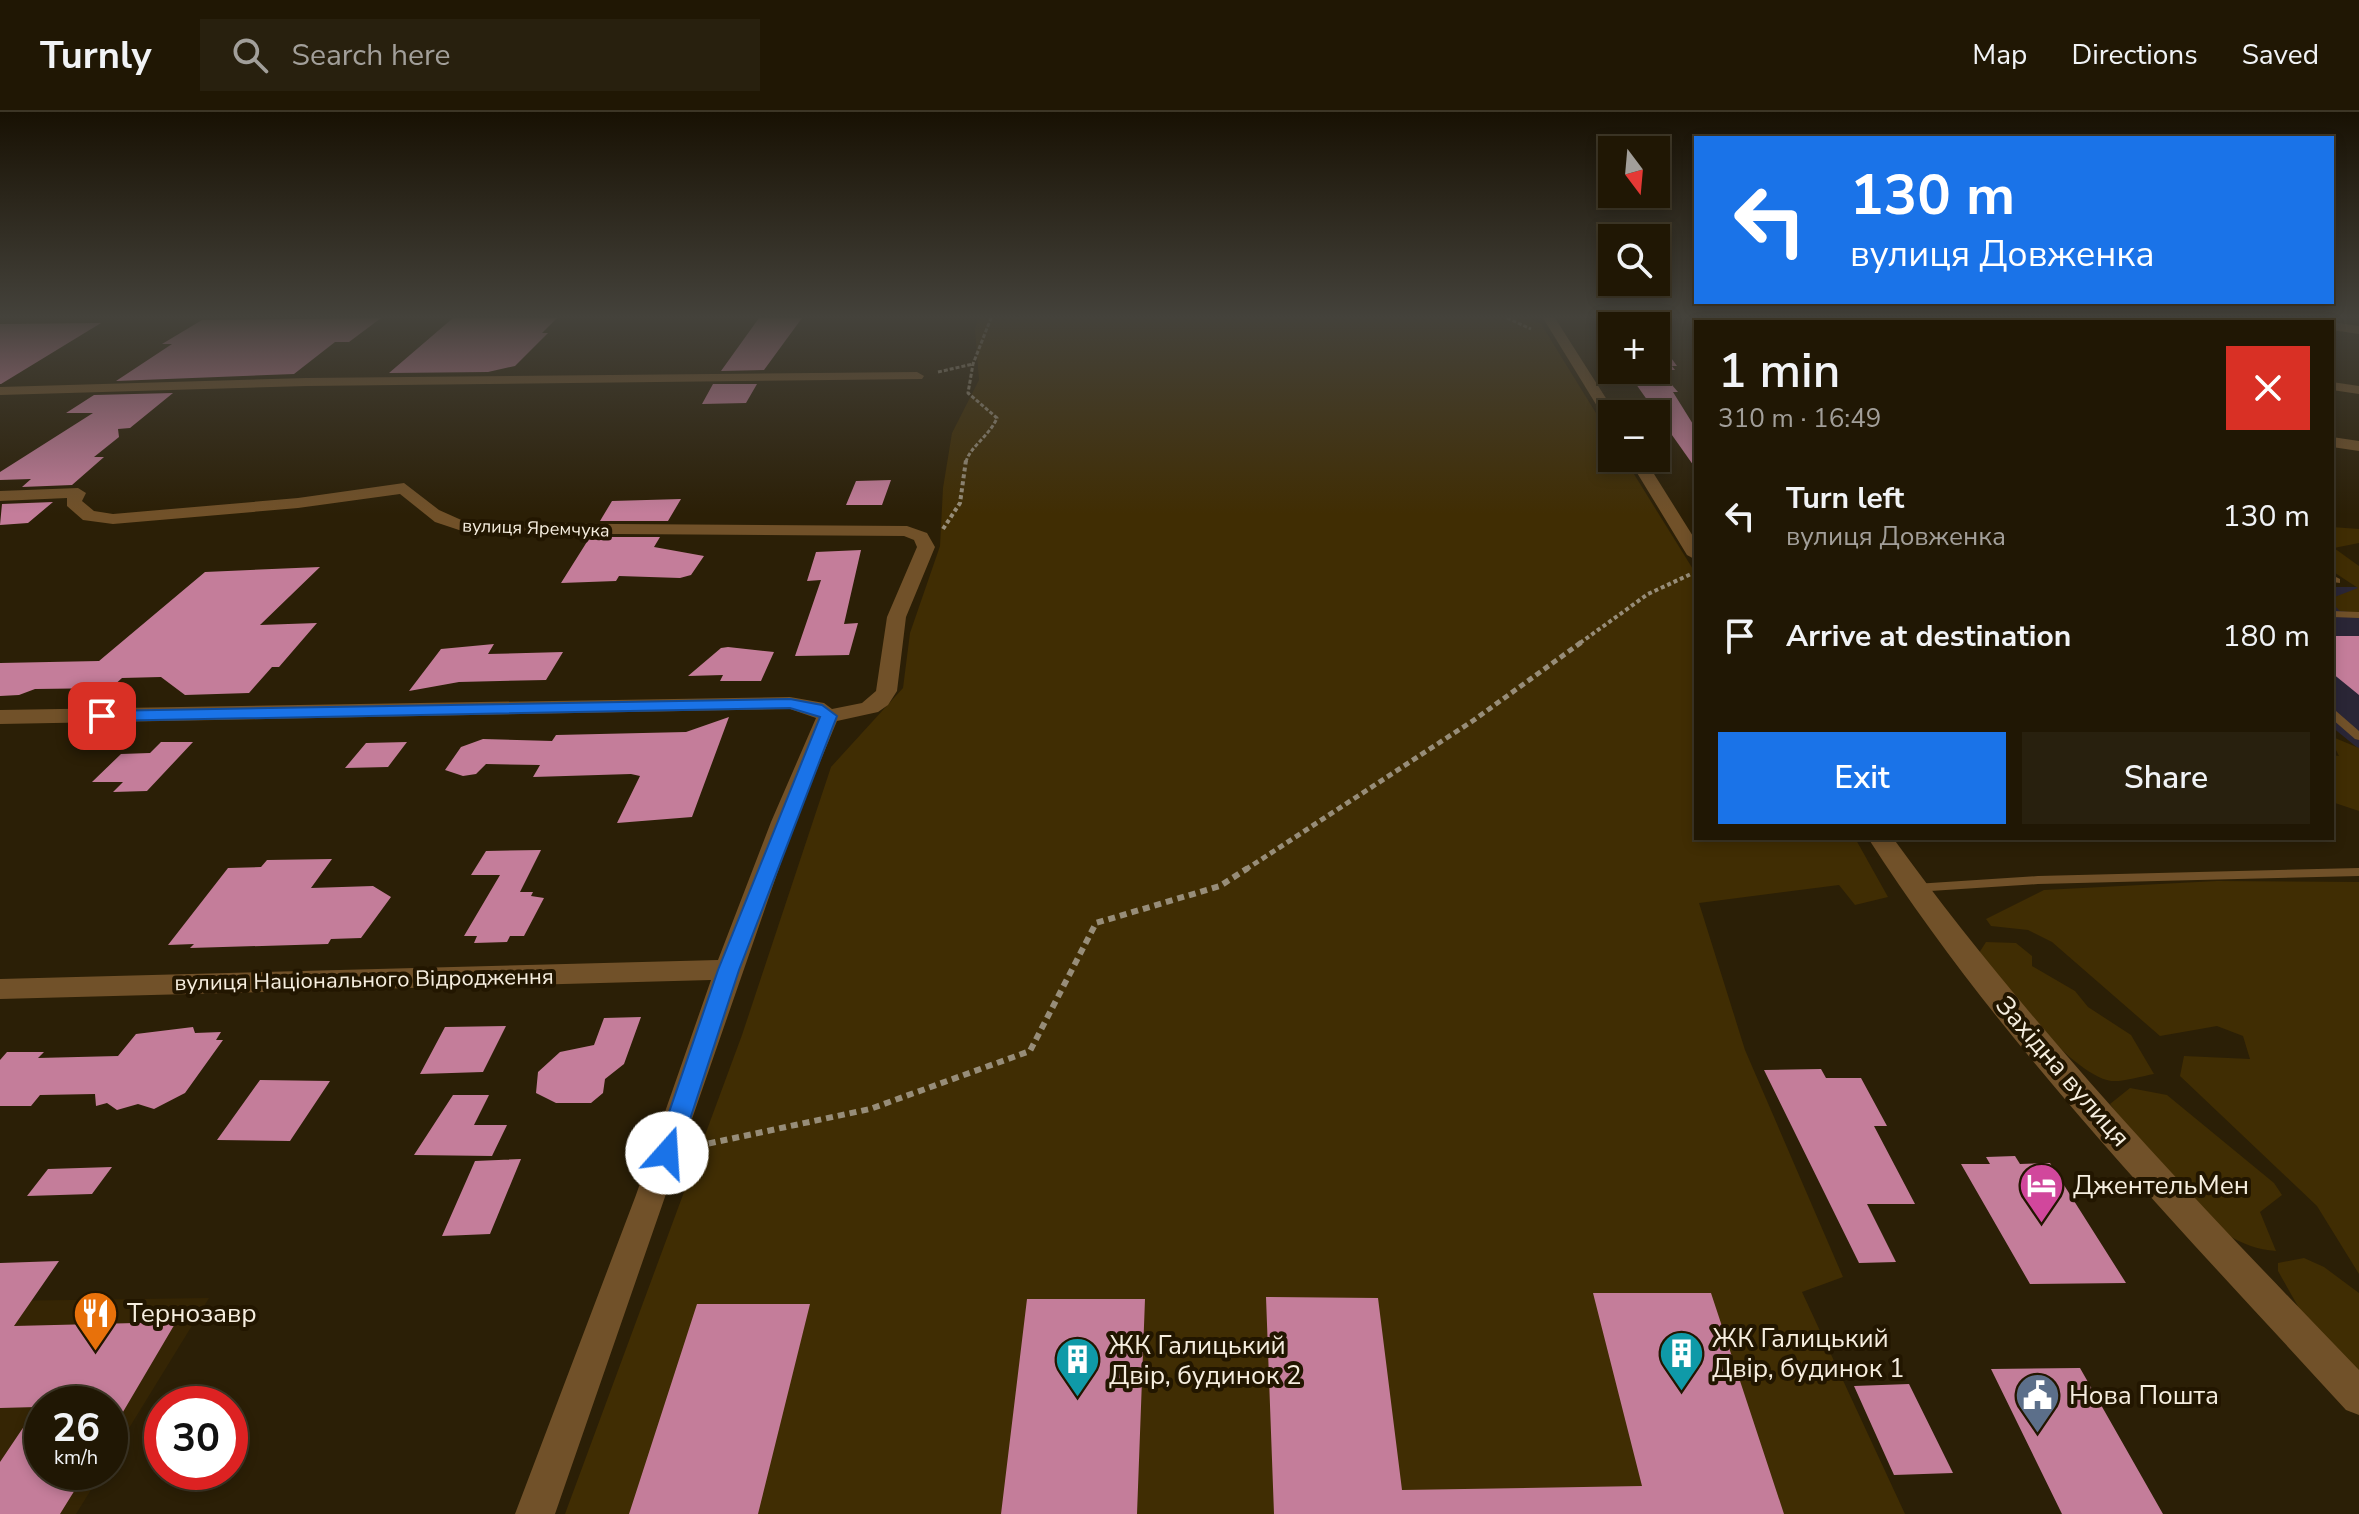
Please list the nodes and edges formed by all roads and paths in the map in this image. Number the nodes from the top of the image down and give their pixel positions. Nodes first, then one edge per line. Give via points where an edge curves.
1 (257, 383) edge
2 (970, 383) edge
3 (2334, 386) edge
4 (2359, 390) edge
5 (0, 391) edge
6 (2334, 442) edge
7 (2359, 446) edge
8 (1645, 472) edge
9 (0, 496) edge
10 (926, 547) junction
11 (1694, 552) edge
12 (1694, 573) edge
13 (2334, 614) edge
14 (2359, 615) edge
15 (2334, 715) edge
16 (828, 716) junction
17 (0, 717) edge
18 (2359, 737) edge
19 (1881, 840) edge
20 (2359, 872) edge
21 (1914, 888) junction
22 (729, 970) junction
23 (0, 989) edge
24 (667, 1153) junction
25 (2359, 1397) edge
26 (535, 1514) edge

1 - 5 street
2 - 10 path via 968,393 997,418 990,434 967,456 960,508
3 - 4 street
6 - 7 street
8 - 11 street
9 - 10 street, вулиця Яремчука via 78,493 73,502 89,516 113,519 404,488 434,515 468,528 907,531 921,537
10 - 16 street via 902,599 890,682 880,702 860,713
12 - 24 path via 1648,594 1474,720 1220,886 1096,923 1030,1051 870,1109
13 - 14 lane
15 - 18 lane
16 - 17 street via 790,703
16 - 22 street
19 - 21 street, Західна вулиця
20 - 21 lane
21 - 25 street, Західна вулиця via 2090,1107
22 - 23 street, вулиця Національного Відродження
22 - 24 street
24 - 26 street

